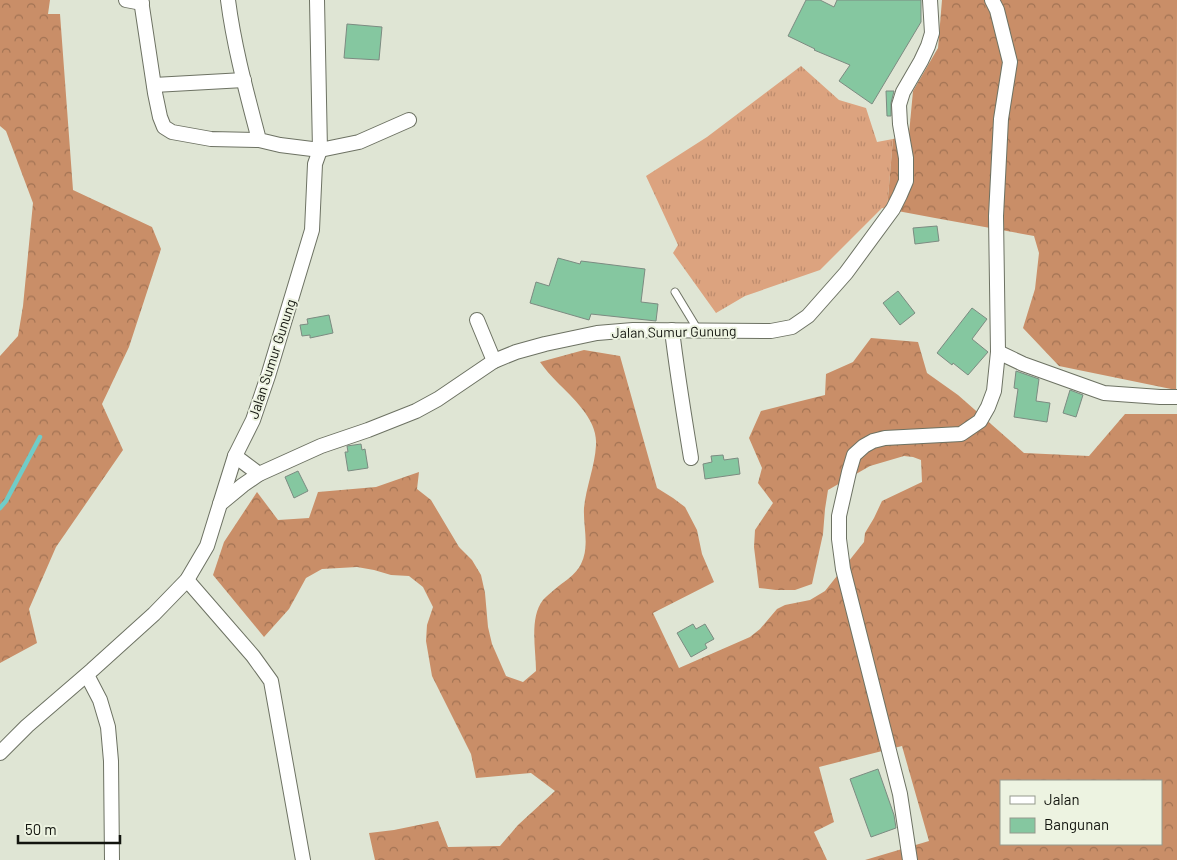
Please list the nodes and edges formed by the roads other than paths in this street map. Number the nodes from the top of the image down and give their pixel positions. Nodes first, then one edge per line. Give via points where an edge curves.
1 (228, 0) edge
2 (317, 0) edge
3 (930, 0) edge
4 (992, 0) edge
5 (135, 1) edge
6 (244, 80) junction
7 (154, 84) junction
8 (409, 120) dead end
9 (259, 140) junction
10 (320, 150) junction
11 (675, 292) dead end
12 (478, 320) dead end
13 (672, 330) junction
14 (698, 330) junction
15 (998, 352) junction
16 (494, 361) junction
17 (1177, 397) edge
18 (235, 456) junction
19 (691, 458) dead end
20 (259, 474) junction
21 (220, 504) junction
22 (187, 580) junction
23 (86, 675) junction
24 (0, 753) edge
25 (112, 860) edge
26 (303, 860) edge
27 (910, 860) edge

1 - 6 street
2 - 10 street, Jalan Sumur Gunung
3 - 14 street, Jalan Sumur Gunung via 932,33 899,105 906,181 894,210 846,273 808,316 792,327 771,331
4 - 15 street via 1010,62 1001,119 996,216
5 - 7 street
6 - 7 street
6 - 9 street
7 - 9 street via 160,117 164,127 172,132 211,139
8 - 10 street via 360,142
9 - 10 street
10 - 18 street, Jalan Sumur Gunung via 315,164 312,230 253,420
11 - 14 lane
12 - 16 street
13 - 14 street, Jalan Sumur Gunung
13 - 16 street, Jalan Sumur Gunung via 597,334 545,344
13 - 19 street
15 - 17 street via 1104,393
15 - 27 street via 994,391 980,420 961,434 885,438 864,446 854,455 839,516 843,569 900,794
16 - 20 street, Jalan Sumur Gunung via 416,411 321,446
18 - 20 street
18 - 21 street, Jalan Sumur Gunung
20 - 21 street, Jalan Sumur Gunung
21 - 22 street, Jalan Sumur Gunung via 207,546
22 - 23 street, Jalan Sumur Gunung
22 - 26 street via 271,681
23 - 24 street, Jalan Sumur Gunung
23 - 25 street via 100,700 108,727

